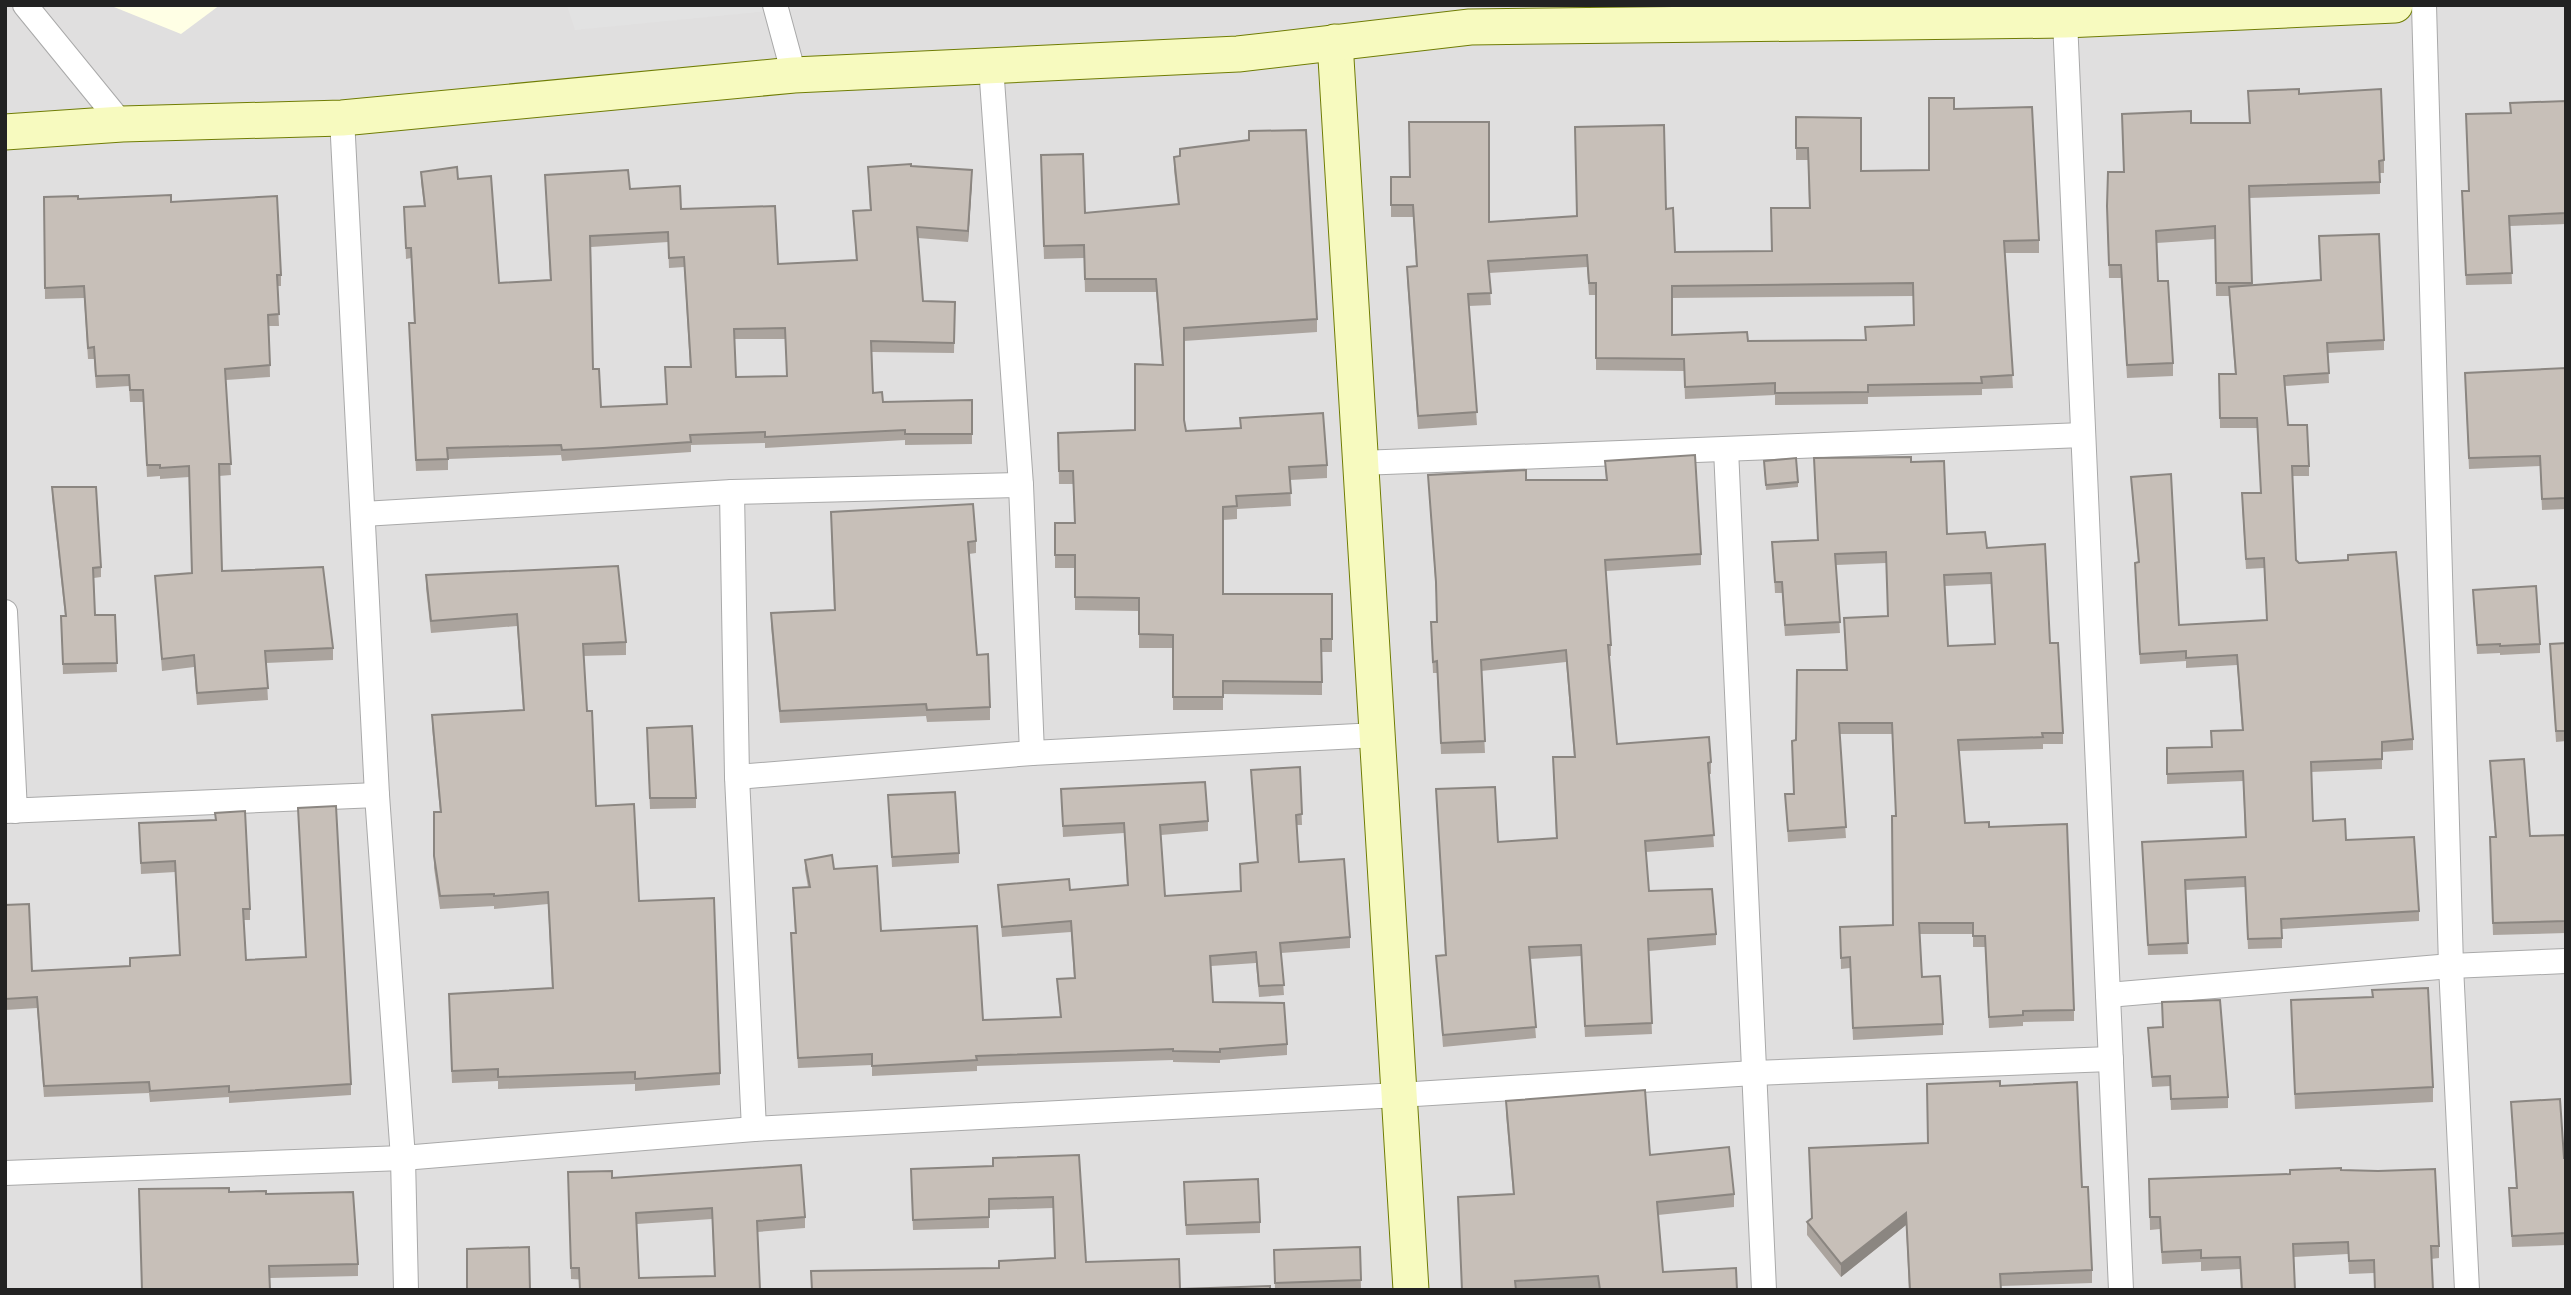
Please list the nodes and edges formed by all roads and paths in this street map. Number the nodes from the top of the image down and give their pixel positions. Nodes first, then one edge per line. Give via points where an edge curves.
1 (25, 5) edge
2 (775, 5) edge
3 (2395, 5) edge
4 (2424, 5) edge
5 (2213, 8) edge
6 (1838, 15) edge
7 (1470, 16) edge
8 (2065, 20) junction
9 (1335, 42) junction
10 (991, 66) junction
11 (794, 75) junction
12 (342, 118) junction
13 (122, 124) junction
14 (5, 132) edge
15 (2083, 435) junction
16 (1726, 449) junction
17 (1360, 463) junction
18 (1021, 485) junction
19 (732, 492) junction
20 (363, 514) junction
21 (5, 612) edge
22 (1377, 735) junction
23 (1032, 753) junction
24 (737, 777) junction
25 (377, 795) junction
26 (10, 811) edge
27 (2566, 961) edge
28 (2451, 966) junction
29 (2108, 995) junction
30 (2111, 1059) junction
31 (1754, 1073) junction
32 (1399, 1096) junction
33 (754, 1129) junction
34 (402, 1157) junction
35 (5, 1173) edge
36 (406, 1290) edge
37 (1411, 1290) edge
38 (1764, 1290) edge
39 (2121, 1290) edge
40 (2467, 1290) edge

1 - 13 street
2 - 11 street
3 - 5 street
4 - 28 street
5 - 8 street
6 - 7 street
6 - 8 street
7 - 9 street
8 - 15 street
9 - 10 street via 1238,54
9 - 17 street
10 - 11 street
10 - 18 street
11 - 12 street
12 - 13 street
12 - 20 street
13 - 14 street
15 - 16 street
15 - 29 street
16 - 17 street
16 - 31 street
17 - 22 street
18 - 19 street
18 - 23 street
19 - 20 street
19 - 24 street
20 - 25 street
21 - 26 street
22 - 23 street
22 - 32 street
23 - 24 street
24 - 33 street
25 - 26 street
25 - 34 street
27 - 28 street
28 - 29 street
28 - 40 street
29 - 30 street
30 - 31 street
30 - 39 street
31 - 32 street
31 - 38 street
32 - 33 street
32 - 37 street
33 - 34 street
34 - 35 street
34 - 36 street

